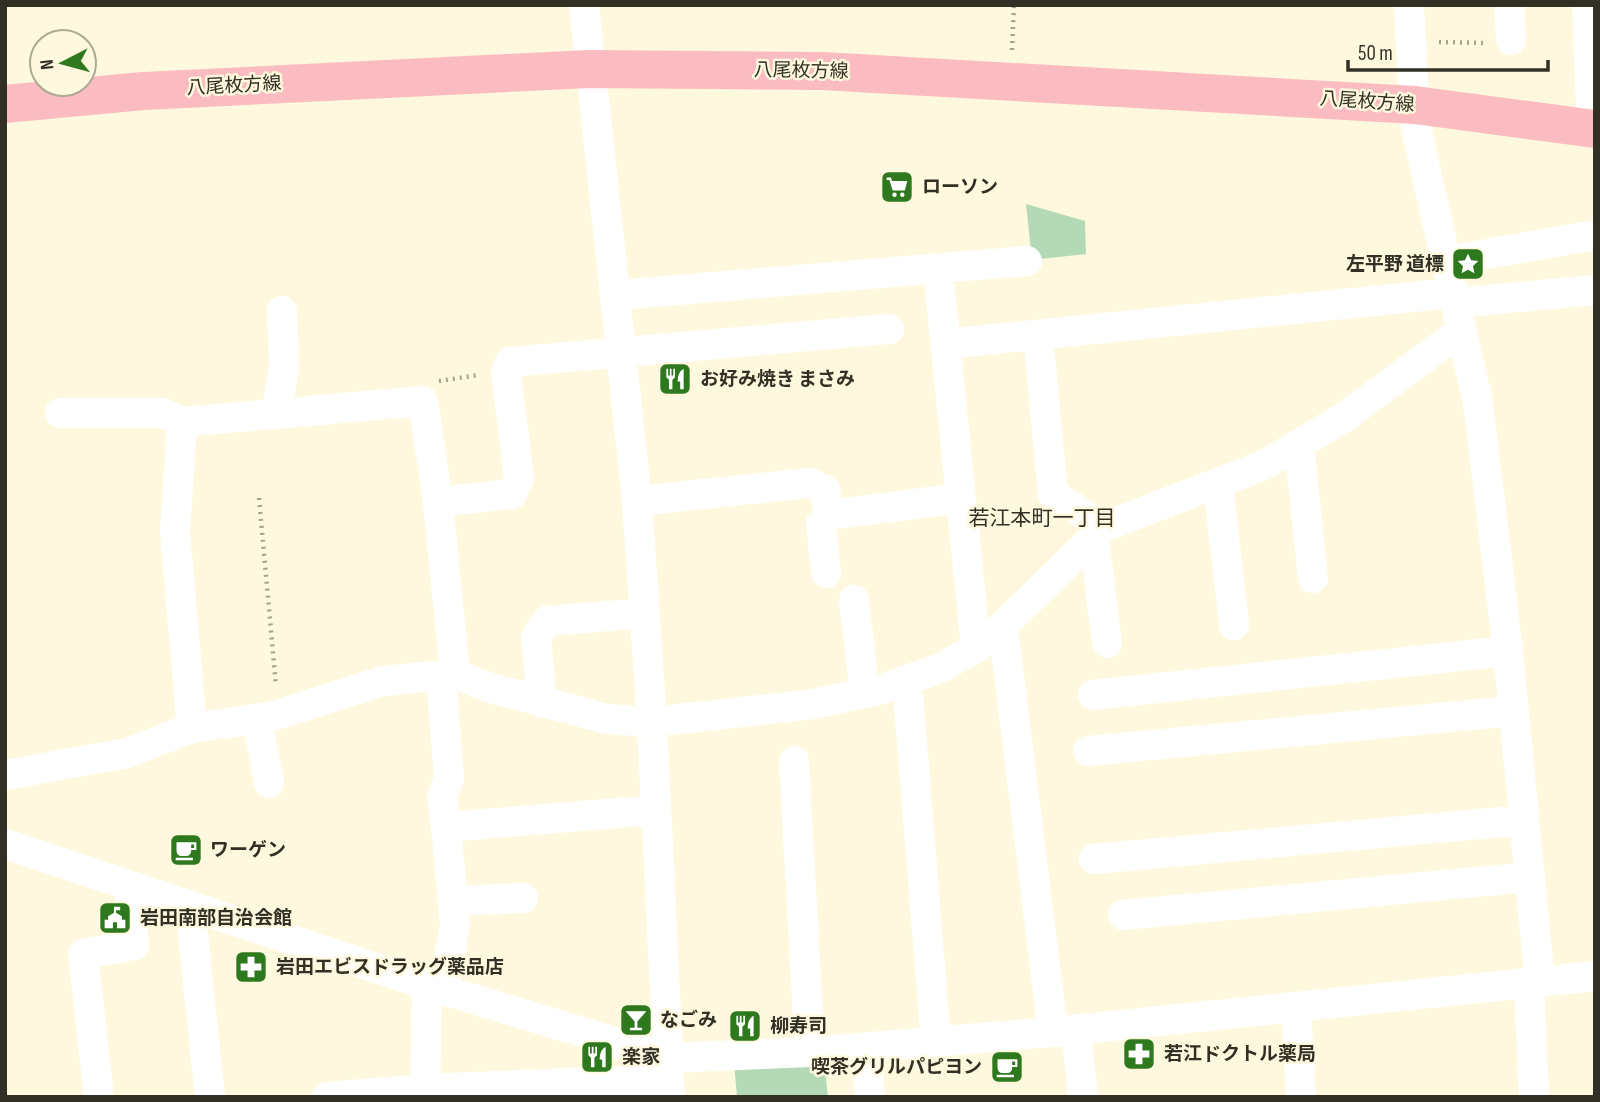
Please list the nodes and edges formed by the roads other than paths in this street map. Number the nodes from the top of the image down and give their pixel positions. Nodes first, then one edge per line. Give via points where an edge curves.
1 (584, 5) edge
2 (1409, 5) edge
3 (1509, 5) edge
4 (1587, 5) edge
5 (1511, 40) road end
6 (589, 69) junction
7 (5, 104) edge
8 (1415, 105) junction
9 (1593, 129) edge
10 (1595, 235) edge
11 (1027, 261) dead end
12 (1448, 261) junction
13 (938, 269) junction
14 (1595, 290) edge
15 (618, 295) junction
16 (1456, 309) junction
17 (282, 311) dead end
18 (889, 329) dead end
19 (1038, 335) junction
20 (945, 344) junction
21 (623, 354) junction
22 (60, 413) dead end
23 (276, 414) junction
24 (182, 422) junction
25 (1299, 444) junction
26 (1217, 483) junction
27 (961, 498) junction
28 (637, 501) junction
29 (438, 502) junction
30 (829, 515) junction
31 (1099, 532) junction
32 (826, 573) dead end
33 (1313, 578) dead end
34 (855, 600) dead end
35 (645, 613) junction
36 (1234, 625) dead end
37 (1003, 626) junction
38 (1107, 643) dead end
39 (976, 648) junction
40 (1508, 651) junction
41 (448, 675) junction
42 (907, 680) junction
43 (866, 693) junction
44 (1093, 695) dead end
45 (542, 703) junction
46 (1513, 711) junction
47 (268, 716) junction
48 (652, 722) junction
49 (192, 728) junction
50 (1088, 751) dead end
51 (794, 761) dead end
52 (5, 775) edge
53 (269, 783) dead end
54 (656, 810) junction
55 (1524, 820) junction
56 (446, 827) junction
57 (5, 844) edge
58 (1094, 859) dead end
59 (1530, 877) junction
60 (129, 886) junction
61 (523, 898) dead end
62 (453, 901) junction
63 (190, 906) junction
64 (1124, 915) dead end
65 (1595, 976) edge
66 (1535, 984) junction
67 (435, 988) junction
68 (1296, 1007) junction
69 (1064, 1031) junction
70 (936, 1042) junction
71 (866, 1048) junction
72 (810, 1052) junction
73 (669, 1078) edge
74 (98, 1089) dead end
75 (425, 1093) edge
76 (210, 1097) edge
77 (330, 1097) edge
78 (870, 1097) edge
79 (1083, 1097) edge
80 (1301, 1097) edge
81 (1534, 1097) edge

1 - 6 street
2 - 8 street
3 - 5 street
4 - 9 street
6 - 7 main road, 八尾枚方線 via 143,90
6 - 8 main road, 八尾枚方線 via 822,71
6 - 15 street
8 - 9 main road, 八尾枚方線
8 - 12 street via 1415,123
10 - 12 street
11 - 13 street
12 - 16 street
13 - 15 street
13 - 20 street
14 - 16 street
15 - 21 street
16 - 19 street
16 - 25 street via 1346,416
16 - 40 street via 1478,403
17 - 23 street via 284,367
18 - 21 street
19 - 20 street
19 - 31 street via 1053,494
20 - 27 street
21 - 28 street
21 - 29 street via 510,362 506,372 519,480 512,494
22 - 24 street via 163,412
23 - 24 street
23 - 29 street via 424,401
24 - 49 street via 175,532
25 - 26 street via 1264,465
25 - 33 street
26 - 31 street
26 - 36 street
27 - 30 street
27 - 39 street
28 - 30 street via 809,483 825,490
28 - 35 street
29 - 41 street
30 - 32 street via 821,523
31 - 37 street
31 - 38 street
34 - 43 street
35 - 45 street via 547,621 536,637
35 - 48 street
37 - 39 street
37 - 69 street
39 - 42 street
40 - 44 street
40 - 46 street
41 - 45 street
41 - 47 street via 383,681
41 - 56 street via 449,778 442,797
42 - 43 street
42 - 70 street
43 - 48 street via 814,704
45 - 48 street via 607,719
46 - 50 street
46 - 55 street
47 - 49 street
47 - 53 street
48 - 54 street
49 - 52 street via 127,753
51 - 72 street
54 - 56 street
54 - 73 street
55 - 58 street
55 - 59 street
56 - 62 street
57 - 60 street
59 - 64 street
59 - 66 street
60 - 63 street
60 - 74 street via 134,945 83,954
61 - 62 street
62 - 67 street via 455,925
63 - 67 street
63 - 76 street
65 - 66 street
66 - 68 street
66 - 81 street
67 - 73 street
67 - 75 street
68 - 69 street
68 - 80 street
69 - 70 street
69 - 79 street
70 - 71 street
71 - 72 street
71 - 78 street
72 - 73 street
73 - 75 street
75 - 77 street

